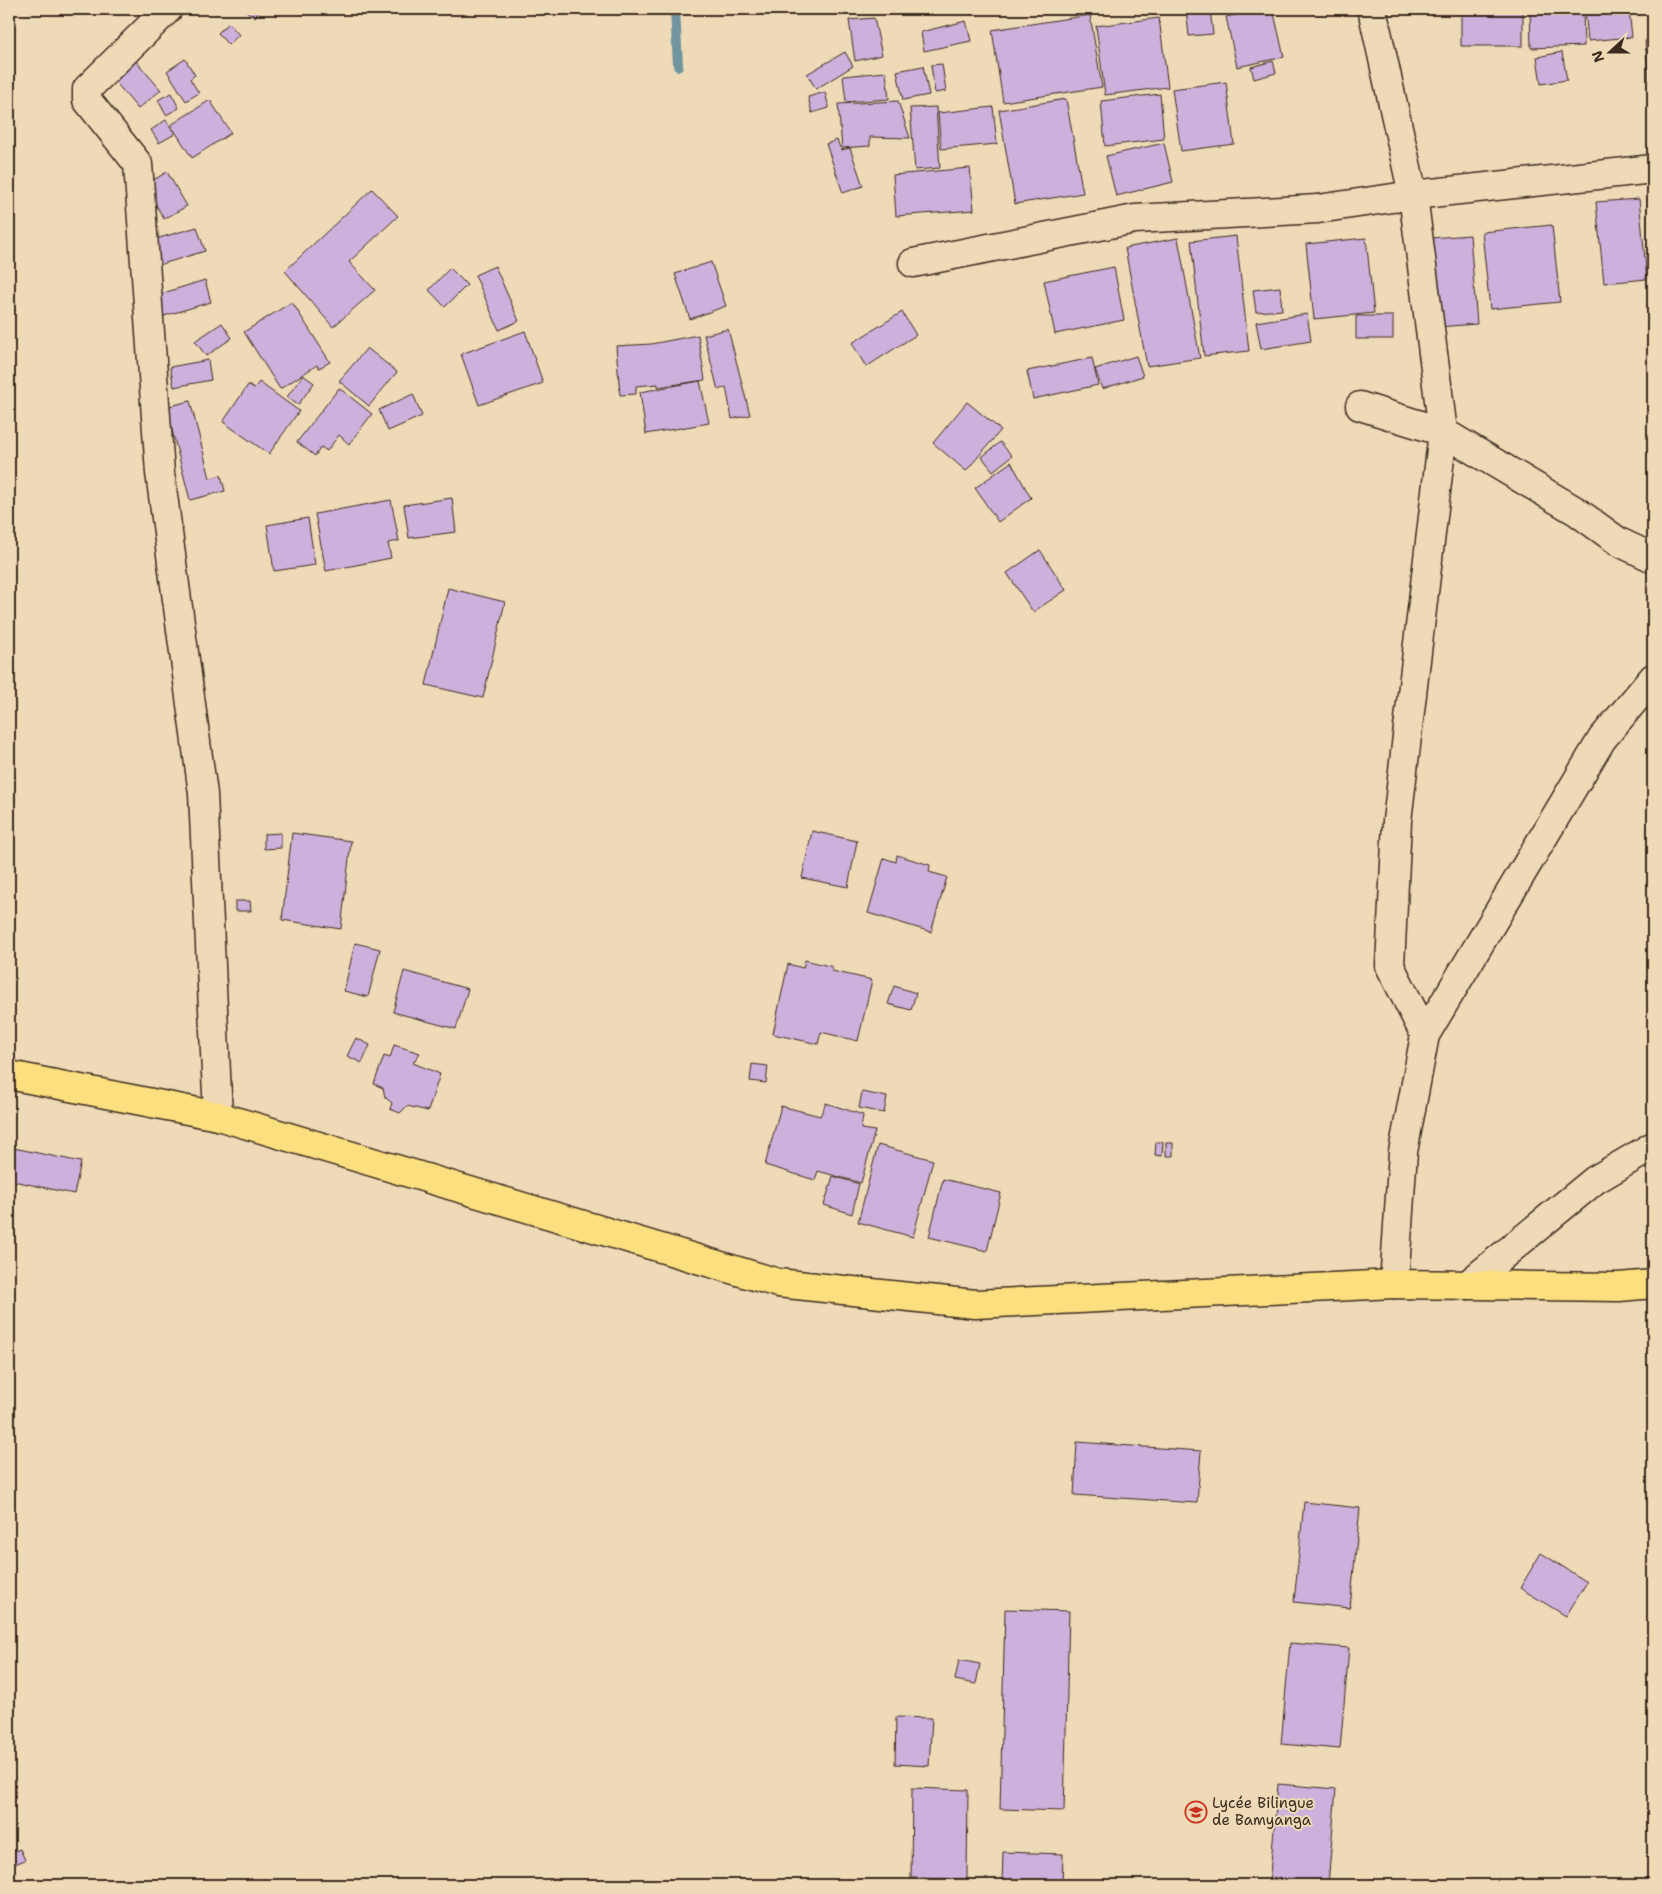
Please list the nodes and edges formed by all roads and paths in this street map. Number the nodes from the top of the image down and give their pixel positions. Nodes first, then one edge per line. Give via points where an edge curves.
1 (168, 9) edge
2 (1372, 9) edge
3 (1653, 169) edge
4 (1413, 195) junction
5 (913, 263) dead end
6 (1360, 406) dead end
7 (1443, 432) junction
8 (1653, 558) edge
9 (1653, 678) edge
10 (1424, 1035) junction
11 (9, 1075) edge
12 (218, 1116) junction
13 (1653, 1146) edge
14 (1394, 1284) junction
15 (1653, 1284) edge
16 (1468, 1285) junction

1 - 12 street via 87,89 86,95 138,164 160,472 203,794
2 - 4 street
3 - 4 street
4 - 5 street via 1318,209 1135,219
4 - 7 street
6 - 7 street
7 - 8 street via 1576,511 1619,542
7 - 10 street via 1397,821 1390,966
9 - 10 street via 1602,739
10 - 14 street via 1403,1152
11 - 12 main road
12 - 14 main road via 778,1283 975,1304
13 - 16 street via 1595,1180
14 - 16 main road
15 - 16 main road via 1619,1287

